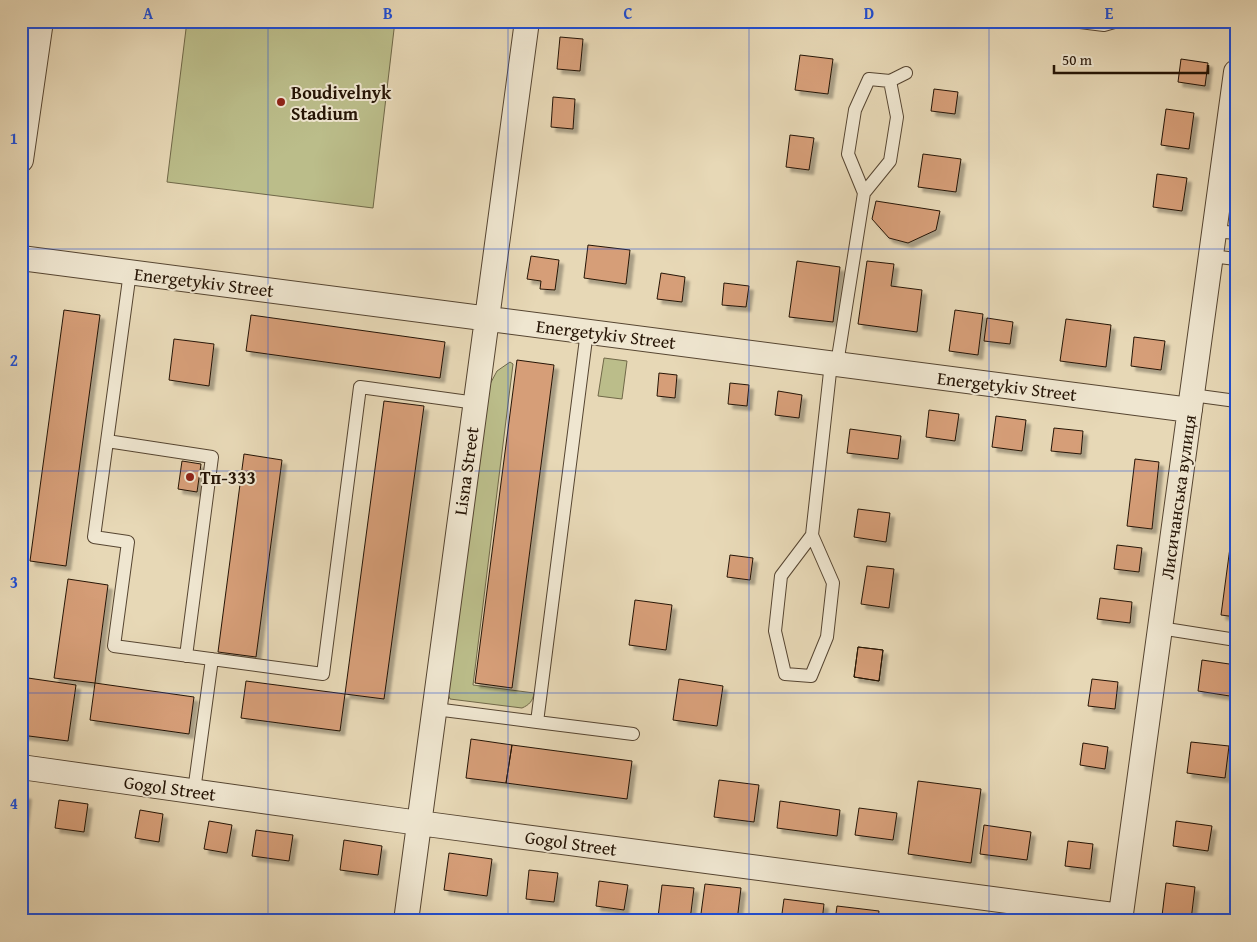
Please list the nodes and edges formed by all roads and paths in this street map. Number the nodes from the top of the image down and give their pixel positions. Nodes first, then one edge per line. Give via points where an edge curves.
1 (41, 21) edge
2 (527, 21) edge
3 (1072, 21) edge
4 (1118, 21) edge
5 (1236, 72) edge
6 (906, 73) dead end
7 (890, 81) junction
8 (21, 160) edge
9 (864, 193) junction
10 (1225, 232) edge
11 (1211, 256) junction
12 (21, 258) edge
13 (1236, 260) edge
14 (130, 272) junction
15 (487, 318) junction
16 (587, 331) junction
17 (834, 363) junction
18 (1236, 401) edge
19 (1191, 402) junction
20 (476, 403) junction
21 (107, 441) junction
22 (812, 536) junction
23 (1160, 628) junction
24 (1236, 640) edge
25 (186, 656) junction
26 (212, 659) junction
27 (434, 709) junction
28 (537, 722) junction
29 (633, 734) dead end
30 (21, 767) edge
31 (194, 791) junction
32 (419, 823) junction
33 (1121, 918) edge
34 (406, 921) edge

1 - 8 street
2 - 15 street, Lisna Street
3 - 4 lane via 1104,26
5 - 10 street, Лисичанська вулиця
6 - 7 lane
7 - 9 lane via 896,117 890,161
7 - 9 lane via 869,79 855,110 848,154
9 - 17 lane
10 - 11 street, Лисичанська вулиця
11 - 13 lane
11 - 19 street, Лисичанська вулиця
12 - 14 street, Energetykiv Street
14 - 15 street, Energetykiv Street
14 - 21 lane
15 - 16 street, Energetykiv Street
15 - 20 street, Lisna Street
16 - 17 street, Energetykiv Street
16 - 28 lane
17 - 19 street, Energetykiv Street
17 - 22 lane
18 - 19 lane
19 - 23 street, Лисичанська вулиця
20 - 26 lane via 360,387 323,674
20 - 27 street, Lisna Street
21 - 25 lane via 212,457
21 - 25 lane via 94,537 128,542 114,646
22 - 22 lane via 833,582 827,637 811,676 785,674 775,631 780,576
23 - 24 lane
23 - 33 street, Лисичанська вулиця
25 - 26 lane
26 - 31 lane
27 - 28 lane
27 - 32 street, Lisna Street
28 - 29 lane
30 - 31 street, Gogol Street
31 - 32 street, Gogol Street
32 - 33 street, Gogol Street
32 - 34 street, Lisna Street

